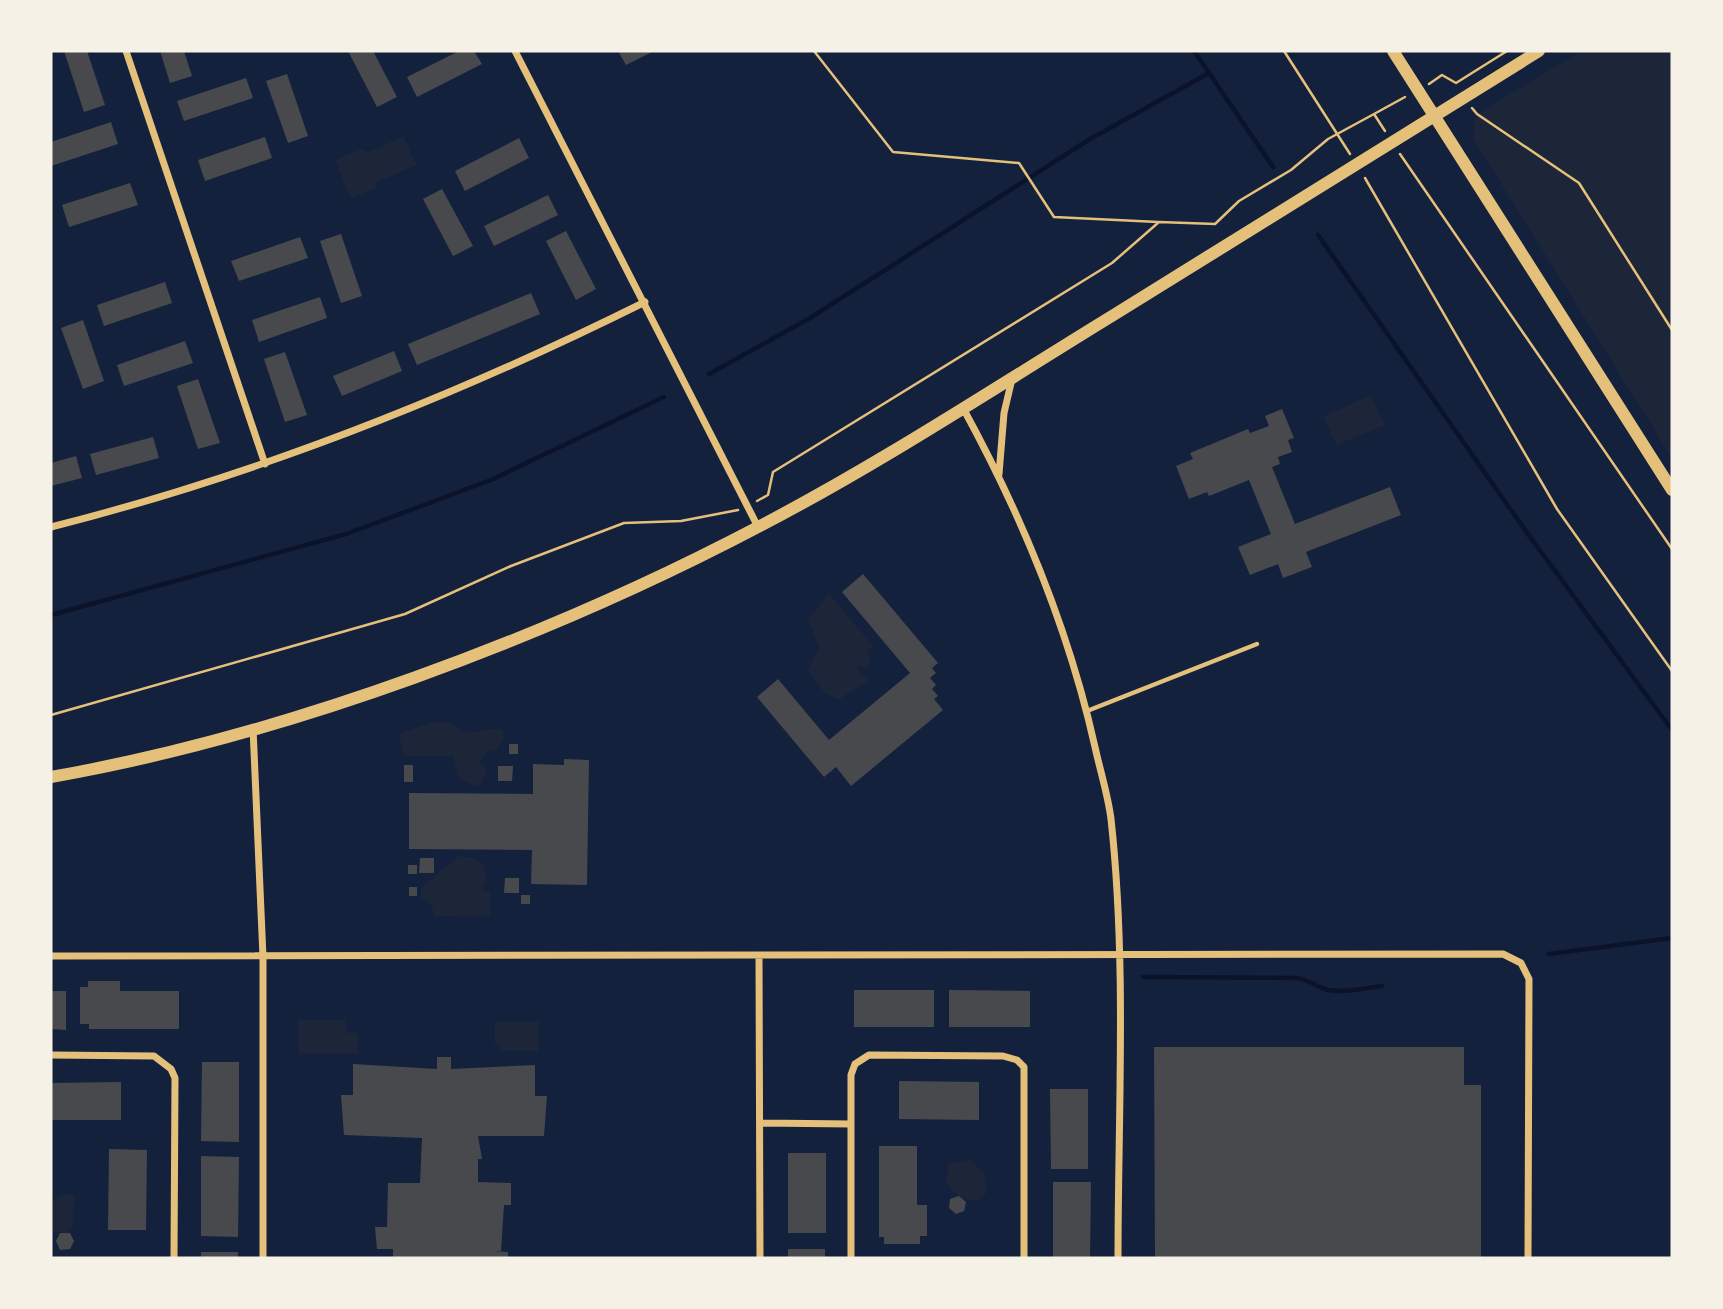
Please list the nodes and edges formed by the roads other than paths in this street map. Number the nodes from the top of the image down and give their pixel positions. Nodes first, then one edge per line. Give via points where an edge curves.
1 (126, 51) edge
2 (515, 51) edge
3 (1393, 51) edge
4 (1539, 51) edge
5 (1433, 117) junction
6 (645, 302) junction
7 (1013, 377) junction
8 (963, 408) junction
9 (265, 464) junction
10 (999, 475) junction
11 (1672, 490) edge
12 (51, 527) edge
13 (758, 527) junction
14 (1257, 644) dead end
15 (1087, 711) junction
16 (253, 728) junction
17 (89, 770) junction
18 (51, 777) edge
19 (51, 784) edge
20 (1118, 954) junction
21 (51, 956) edge
22 (759, 956) junction
23 (262, 957) junction
24 (51, 1055) edge
25 (760, 1123) junction
26 (851, 1125) junction
27 (174, 1258) edge
28 (263, 1258) edge
29 (760, 1258) edge
30 (851, 1258) edge
31 (1024, 1258) edge
32 (1118, 1258) edge
33 (1528, 1258) edge

1 - 9 street
2 - 6 street
3 - 5 street
4 - 5 street
5 - 7 street
5 - 11 street
6 - 9 street via 495,374
6 - 13 street
7 - 8 street
7 - 10 street via 1003,413
8 - 10 street
8 - 13 street
9 - 12 street
10 - 15 street via 1048,585
13 - 16 street via 508,640
14 - 15 lane
15 - 20 street via 1111,817
16 - 17 street
16 - 23 street
17 - 18 street
17 - 19 street
20 - 22 street
20 - 32 street
20 - 33 street via 1503,954 1515,958 1529,979
21 - 23 street
22 - 23 street
22 - 25 street
23 - 28 street
24 - 27 street via 154,1056 172,1069
25 - 26 street
25 - 29 street
26 - 30 street
26 - 31 street via 851,1075 863,1057 1003,1056 1017,1060 1026,1072

